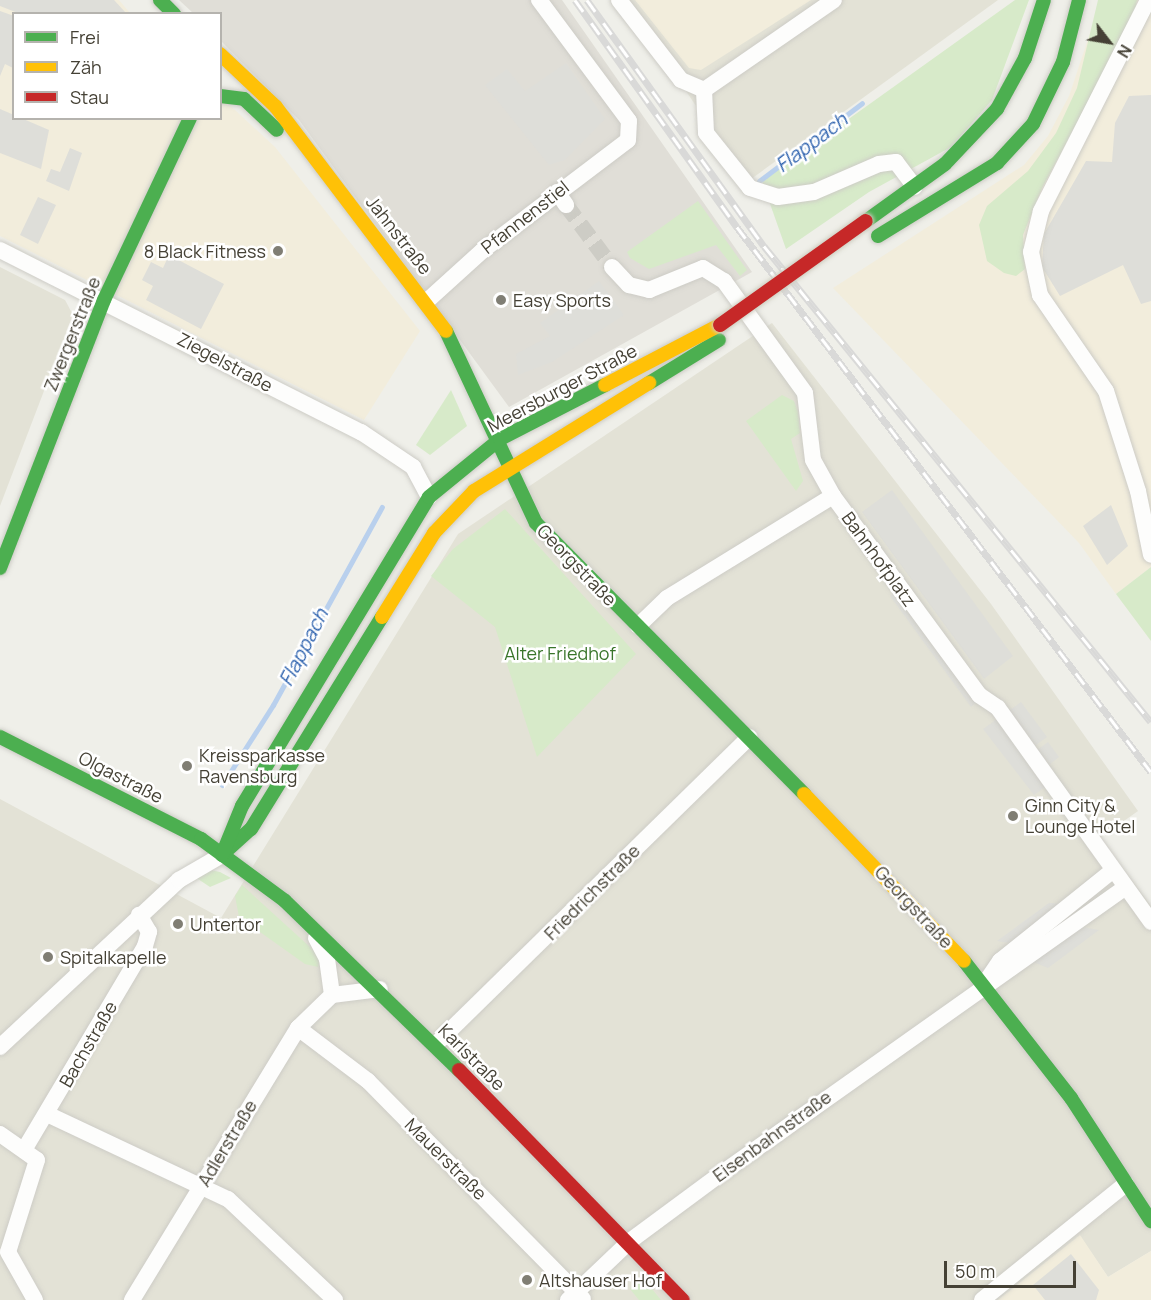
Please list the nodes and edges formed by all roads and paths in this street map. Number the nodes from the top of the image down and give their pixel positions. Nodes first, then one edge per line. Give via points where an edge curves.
1 (160, 0) edge
2 (539, 0) edge
3 (619, 0) edge
4 (834, 0) edge
5 (1044, 0) edge
6 (1079, 0) edge
7 (1148, 0) edge
8 (172, 12) edge
9 (222, 56) edge
10 (704, 90) junction
11 (222, 96) edge
12 (189, 120) edge
13 (325, 170) junction
14 (915, 187) junction
15 (878, 236) dead end
16 (0, 250) edge
17 (612, 267) tunnel mouth
18 (104, 300) junction
19 (428, 300) junction
20 (723, 330) junction
21 (500, 438) junction
22 (511, 465) junction
23 (833, 496) junction
24 (429, 497) junction
25 (1151, 555) edge
26 (0, 568) edge
27 (638, 626) junction
28 (0, 737) edge
29 (749, 737) junction
30 (222, 855) junction
31 (1113, 870) junction
32 (1125, 888) junction
33 (285, 901) junction
34 (140, 915) junction
35 (1151, 922) edge
36 (985, 983) junction
37 (380, 989) junction
38 (332, 995) junction
39 (298, 1029) junction
40 (435, 1046) junction
41 (0, 1047) edge
42 (48, 1114) junction
43 (1, 1136) edge
44 (24, 1150) junction
45 (1126, 1184) junction
46 (202, 1185) junction
47 (1151, 1221) edge
48 (630, 1241) junction
49 (576, 1297) edge
50 (35, 1300) edge
51 (132, 1300) edge
52 (335, 1300) edge
53 (683, 1300) edge
54 (982, 1300) edge

1 - 8 main road
2 - 19 street, Pfannenstiel via 629,122 628,140 562,198
3 - 10 street via 681,80
4 - 10 street
5 - 14 main road, Meersburger Straße via 1025,58 997,109 945,164
6 - 15 main road via 1064,62 1033,124 997,163
7 - 25 street via 1041,211 1031,252 1040,295 1106,391 1138,491
9 - 13 main road, Jahnstraße via 276,107
10 - 14 street via 706,133 750,188 778,196 814,192 879,164 896,162
11 - 13 main road via 244,99 296,150
12 - 18 main road, Zwergerstraße
13 - 19 main road, Jahnstraße
14 - 20 main road, Meersburger Straße, bridge
16 - 18 street, Ziegelstraße
17 - 23 street, Bahnhofplatz via 629,285 649,290 697,270 716,272 804,393 813,460
18 - 24 street, Ziegelstraße via 373,442 413,467
18 - 26 main road, Zwergerstraße
19 - 21 main road, Jahnstraße via 450,334
20 - 21 main road, Meersburger Straße
20 - 22 main road, Meersburger Straße
21 - 22 main road, Jahnstraße
21 - 24 main road, Meersburger Straße
22 - 27 main road, Georgstraße via 536,523
22 - 30 main road, Meersburger Straße via 474,491 434,533 251,829
23 - 27 street via 667,598
23 - 31 street, Bahnhofplatz via 979,695 998,708
24 - 30 main road, Meersburger Straße via 242,806
27 - 29 main road, Georgstraße
28 - 30 main road, Olgastraße via 136,804
29 - 36 main road, Georgstraße
29 - 40 street, Friedrichstraße
30 - 33 main road, Karlstraße
30 - 34 street via 178,880
31 - 32 street, Bahnhofplatz
31 - 36 street, Eisenbahnstraße via 1000,961
32 - 35 street, Bahnhofplatz
32 - 36 street, Eisenbahnstraße via 1011,973
33 - 37 main road, Karlstraße
33 - 38 street via 321,944
34 - 41 street
34 - 42 street, Bachstraße via 149,932 145,946
36 - 45 main road, Georgstraße via 1071,1098
36 - 48 street, Eisenbahnstraße
37 - 38 street
37 - 40 main road, Karlstraße
38 - 39 street, Adlerstraße
39 - 46 street, Adlerstraße
39 - 49 street, Mauerstraße via 368,1080
40 - 48 main road, Karlstraße
42 - 44 street, Bachstraße
42 - 46 street
43 - 44 street
44 - 50 street via 37,1160 8,1252
45 - 47 main road, Georgstraße
45 - 54 street
46 - 51 street, Adlerstraße
46 - 52 street via 228,1199 276,1240
48 - 49 street, Eisenbahnstraße
48 - 53 main road, Karlstraße

